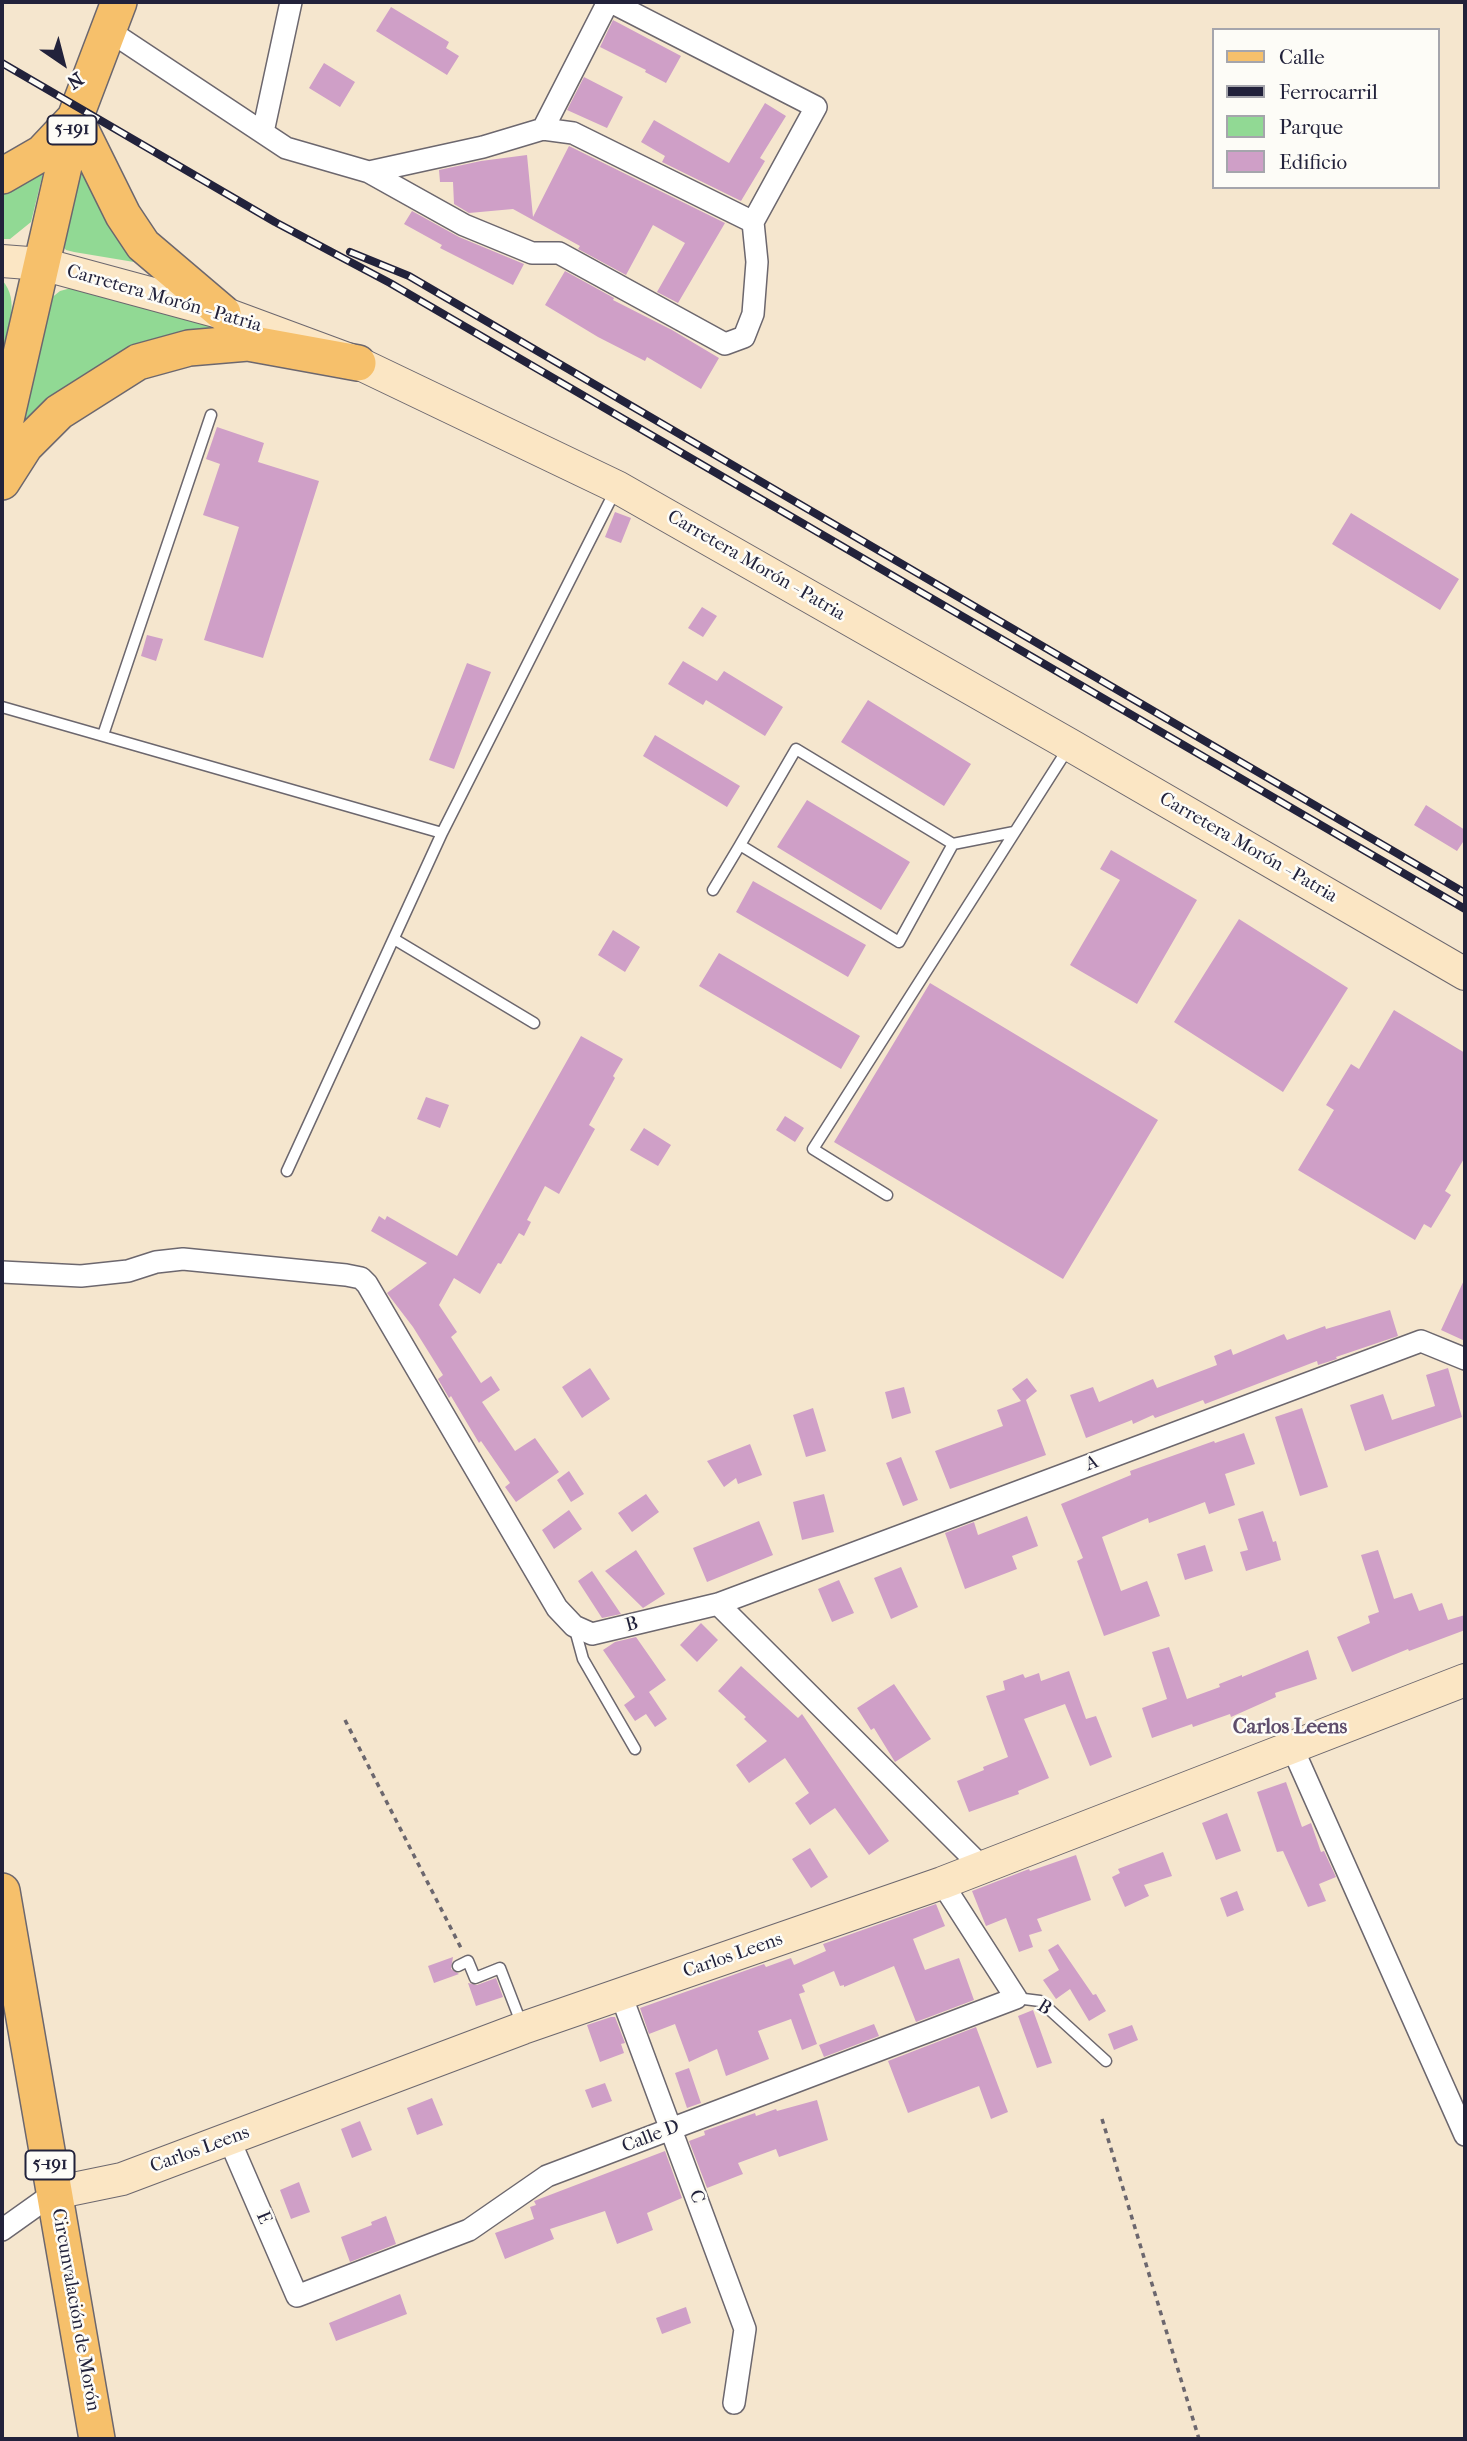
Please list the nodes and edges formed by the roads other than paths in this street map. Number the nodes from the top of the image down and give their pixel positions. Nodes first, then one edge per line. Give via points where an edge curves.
1 (291, 2) edge
2 (610, 2) edge
3 (113, 16) edge
4 (75, 117) junction
5 (543, 129) junction
6 (263, 132) junction
7 (369, 172) junction
8 (2, 176) edge
9 (753, 222) junction
10 (2, 261) edge
11 (42, 264) junction
12 (223, 313) junction
13 (358, 363) junction
14 (211, 415) dead end
15 (2, 437) edge
16 (2, 482) edge
17 (617, 487) junction
18 (2, 707) edge
19 (103, 735) junction
20 (1070, 745) junction
21 (1014, 832) junction
22 (442, 833) junction
23 (953, 844) junction
24 (740, 845) junction
25 (713, 890) dead end
26 (394, 939) junction
27 (1465, 974) edge
28 (534, 1023) dead end
29 (288, 1171) dead end
30 (887, 1195) dead end
31 (2, 1272) edge
32 (1465, 1359) edge
33 (718, 1604) junction
34 (574, 1626) junction
35 (1465, 1680) edge
36 (1292, 1747) junction
37 (635, 1749) dead end
38 (983, 1868) junction
39 (942, 1883) junction
40 (2, 1891) edge
41 (463, 1963) road end
42 (621, 1995) junction
43 (1016, 1998) junction
44 (523, 2028) junction
45 (1106, 2061) dead end
46 (671, 2130) junction
47 (1465, 2135) edge
48 (229, 2139) junction
49 (54, 2193) junction
50 (2, 2230) edge
51 (297, 2296) joint
52 (734, 2403) dead end
53 (97, 2439) edge

1 - 6 street
2 - 5 street
2 - 9 street via 816,107
3 - 4 main road, 5-191
3 - 6 street
4 - 8 main road via 42,153
4 - 11 main road, 5-191
4 - 12 main road via 122,215 144,245
5 - 7 street
5 - 9 street via 573,133
6 - 7 street via 286,148
7 - 9 street via 464,225 532,253 559,253 725,344 744,337 753,314 757,262
10 - 11 main road, Carretera Morón - Patria
11 - 12 main road, Carretera Morón - Patria
11 - 15 main road, 5-191
12 - 13 main road, Carretera Morón - Patria
13 - 16 main road via 248,343 189,348 138,362 59,412 25,446
13 - 17 main road, Carretera Morón - Patria
14 - 19 lane
17 - 20 main road, Carretera Morón - Patria
17 - 22 lane
18 - 19 lane
19 - 22 lane
20 - 21 lane
20 - 27 main road, Carretera Morón - Patria
21 - 23 lane
21 - 30 lane via 813,1149
22 - 26 lane
23 - 24 lane via 796,750
23 - 24 lane via 898,942
24 - 25 lane
26 - 28 lane
26 - 29 lane
31 - 34 street via 81,1276 183,1259 361,1278 557,1608
32 - 33 street, A via 1421,1341
33 - 34 street, B via 592,1634
33 - 38 street
34 - 37 lane via 583,1659
35 - 36 main road, Carlos Leens
36 - 38 main road, Carlos Leens
36 - 47 street
38 - 39 main road, Carlos Leens
39 - 42 main road, Carlos Leens
39 - 43 street, B
40 - 49 main road, Circunvalación de Morón / 5-191
41 - 44 lane via 475,1978 500,1968
42 - 44 main road, Carlos Leens
42 - 46 street, C
43 - 45 lane, B via 1040,2001
43 - 46 street, Calle D
44 - 48 main road, Carlos Leens
46 - 51 street, Calle D via 547,2176 469,2230
46 - 52 street, C via 745,2329
48 - 49 main road, Carlos Leens via 122,2179
48 - 51 street, E
49 - 50 street, Carlos Leens
49 - 53 main road, Circunvalación de Morón / 5-191

